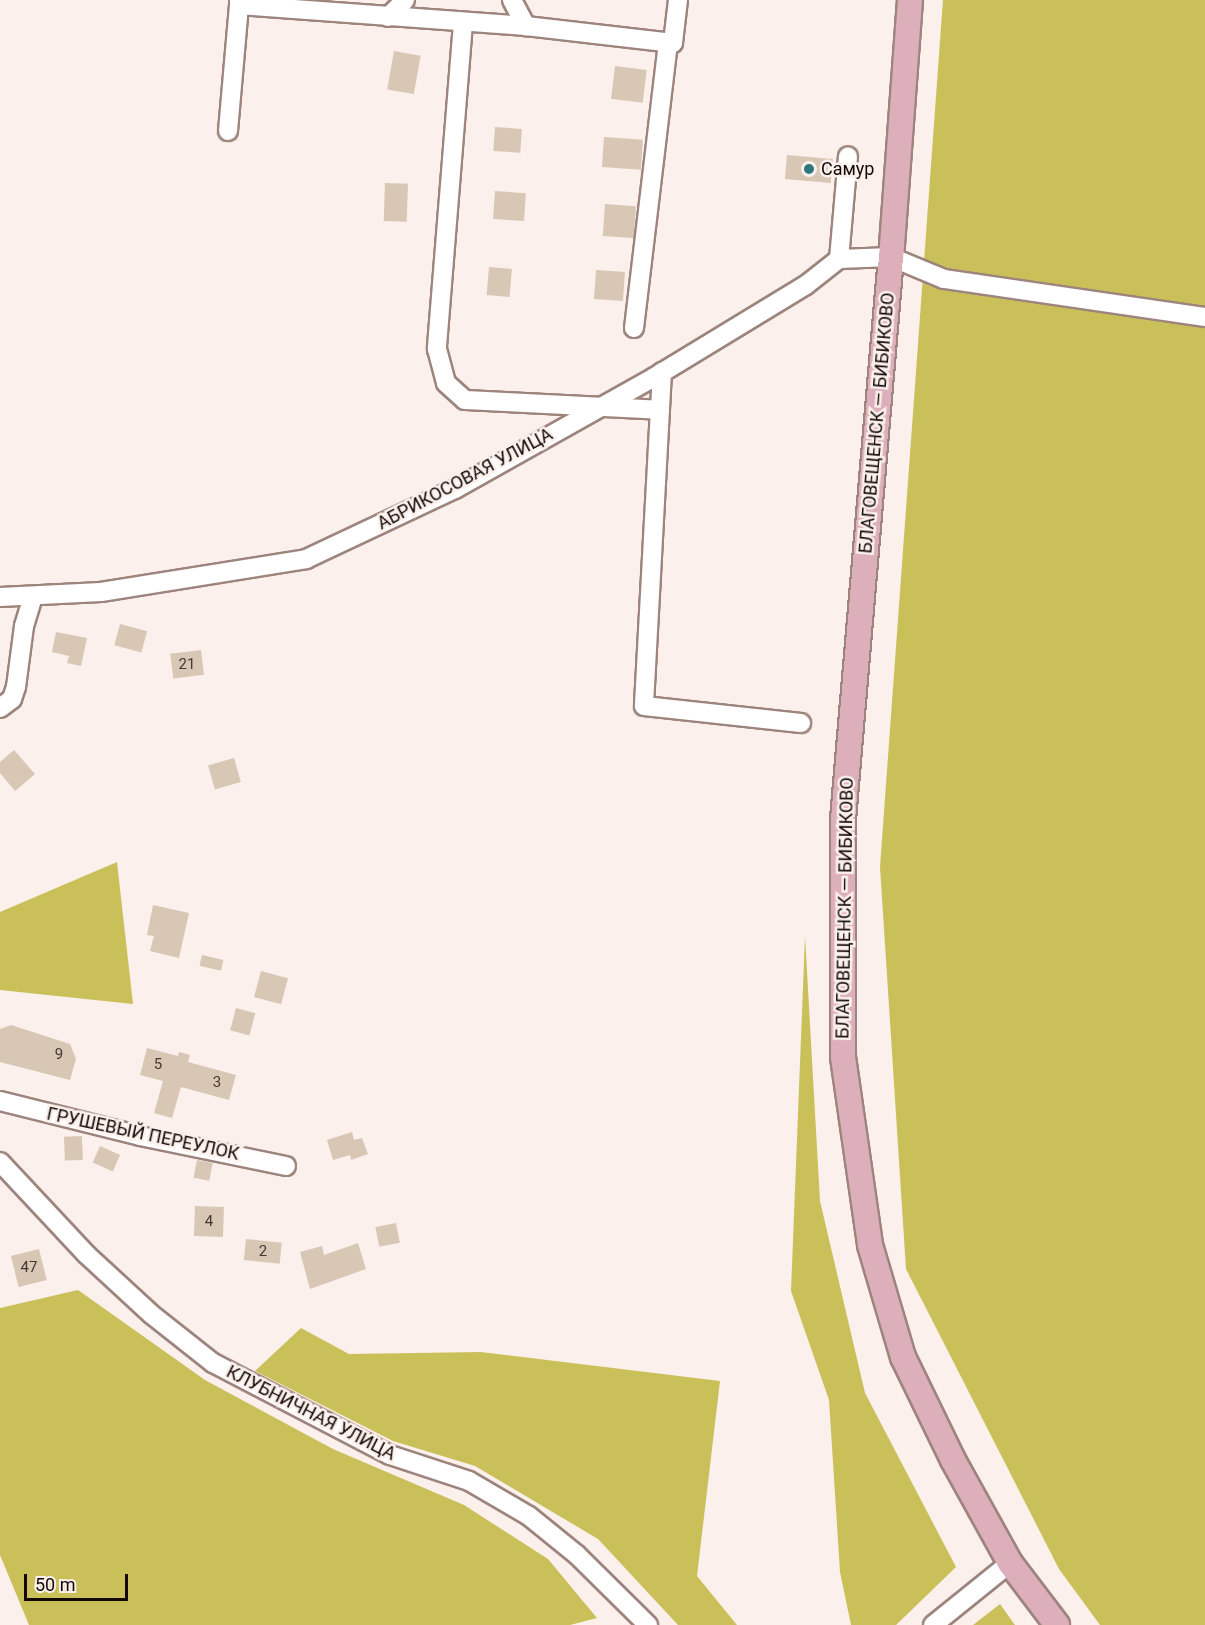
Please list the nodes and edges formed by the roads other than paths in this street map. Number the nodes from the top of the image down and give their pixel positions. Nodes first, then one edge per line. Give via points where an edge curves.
1 (405, 0) edge
2 (512, 0) edge
3 (678, 0) edge
4 (910, 0) edge
5 (239, 2) edge
6 (388, 17) junction
7 (463, 23) junction
8 (526, 26) junction
9 (668, 43) junction
10 (228, 131) dead end
11 (848, 156) dead end
12 (891, 257) junction
13 (839, 259) junction
14 (1205, 317) edge
15 (634, 328) dead end
16 (662, 372) junction
17 (598, 409) junction
18 (660, 410) junction
19 (0, 597) edge
20 (33, 597) junction
21 (0, 708) edge
22 (801, 723) dead end
23 (0, 1101) edge
24 (0, 1162) edge
25 (286, 1166) dead end
26 (1010, 1563) junction
27 (642, 1624) edge
28 (933, 1625) edge
29 (1057, 1625) edge

1 - 6 street
2 - 8 street
3 - 9 street via 673,43
4 - 12 main road, БЛАГОВЕЩЕНСК — БИБИКОВО
5 - 6 street
5 - 10 street
6 - 7 street
7 - 8 street
7 - 17 street via 437,349 446,383 465,400
8 - 9 street
9 - 15 street
11 - 13 street
12 - 13 street
12 - 14 street via 945,279
12 - 26 main road, БЛАГОВЕЩЕНСК — БИБИКОВО via 843,819 843,1057 870,1245 903,1357 953,1460
13 - 16 street, АБРИКОСОВАЯ УЛИЦА via 806,285
16 - 17 street, АБРИКОСОВАЯ УЛИЦА
16 - 18 street
17 - 18 street
17 - 20 street, АБРИКОСОВАЯ УЛИЦА via 455,489 306,559 102,592
18 - 22 street via 644,706
19 - 20 street, АБРИКОСОВАЯ УЛИЦА
20 - 21 street via 24,626 16,687 12,699
23 - 25 street, ГРУШЕВЫЙ ПЕРЕУЛОК via 140,1136
24 - 27 street, КЛУБНИЧНАЯ УЛИЦА via 86,1254 213,1364 390,1455 469,1481 529,1516 577,1556
26 - 28 street
26 - 29 main road, БЛАГОВЕЩЕНСК — БИБИКОВО

